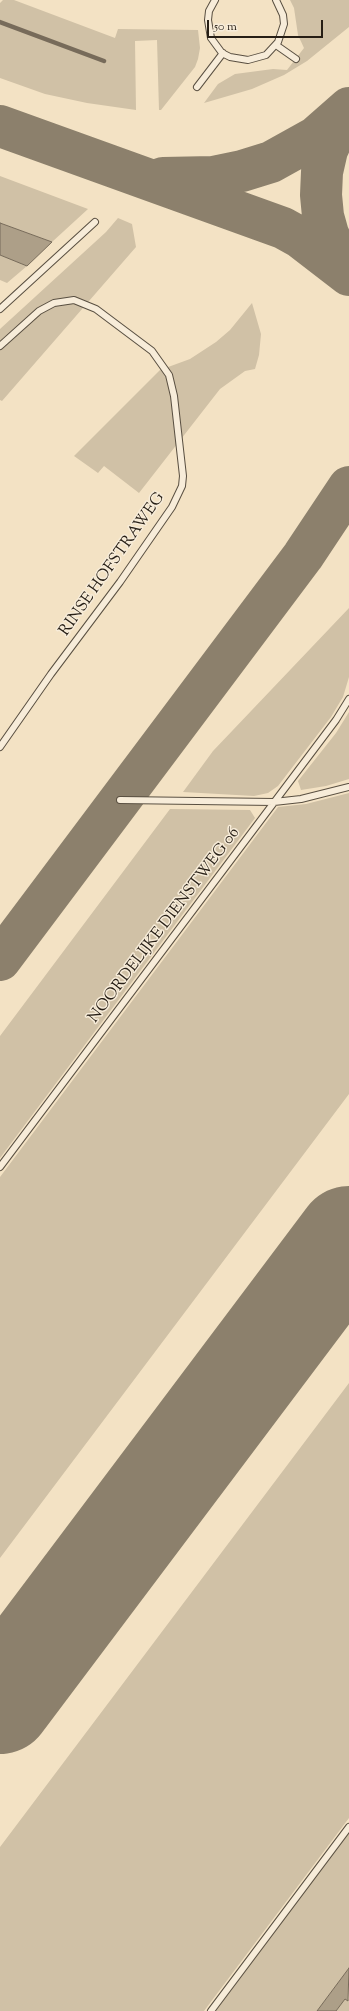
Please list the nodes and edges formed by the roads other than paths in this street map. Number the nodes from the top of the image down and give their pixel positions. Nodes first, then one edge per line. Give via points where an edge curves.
1 (216, 0) edge
2 (276, 0) edge
3 (276, 45) junction
4 (223, 53) junction
5 (296, 59) dead end
6 (197, 87) dead end
7 (96, 222) dead end
8 (0, 309) edge
9 (0, 346) edge
10 (349, 699) edge
11 (0, 747) edge
12 (349, 787) edge
13 (120, 800) dead end
14 (274, 802) junction
15 (0, 1167) edge
16 (349, 1828) edge
17 (211, 2011) edge

1 - 4 lane via 209,11 208,30 216,46
2 - 3 lane via 284,24
3 - 4 lane via 266,55 248,60
3 - 5 lane
4 - 6 lane
7 - 8 lane
9 - 11 lane, RINSE HOFSTRAWEG via 39,311 54,303 74,300 96,309 152,351 168,376 174,396 183,476 182,486 172,507
10 - 14 lane, NOORDELIJKE DIENSTWEG 06
12 - 14 lane via 301,799
13 - 14 lane
14 - 15 lane, NOORDELIJKE DIENSTWEG 06
16 - 17 lane

